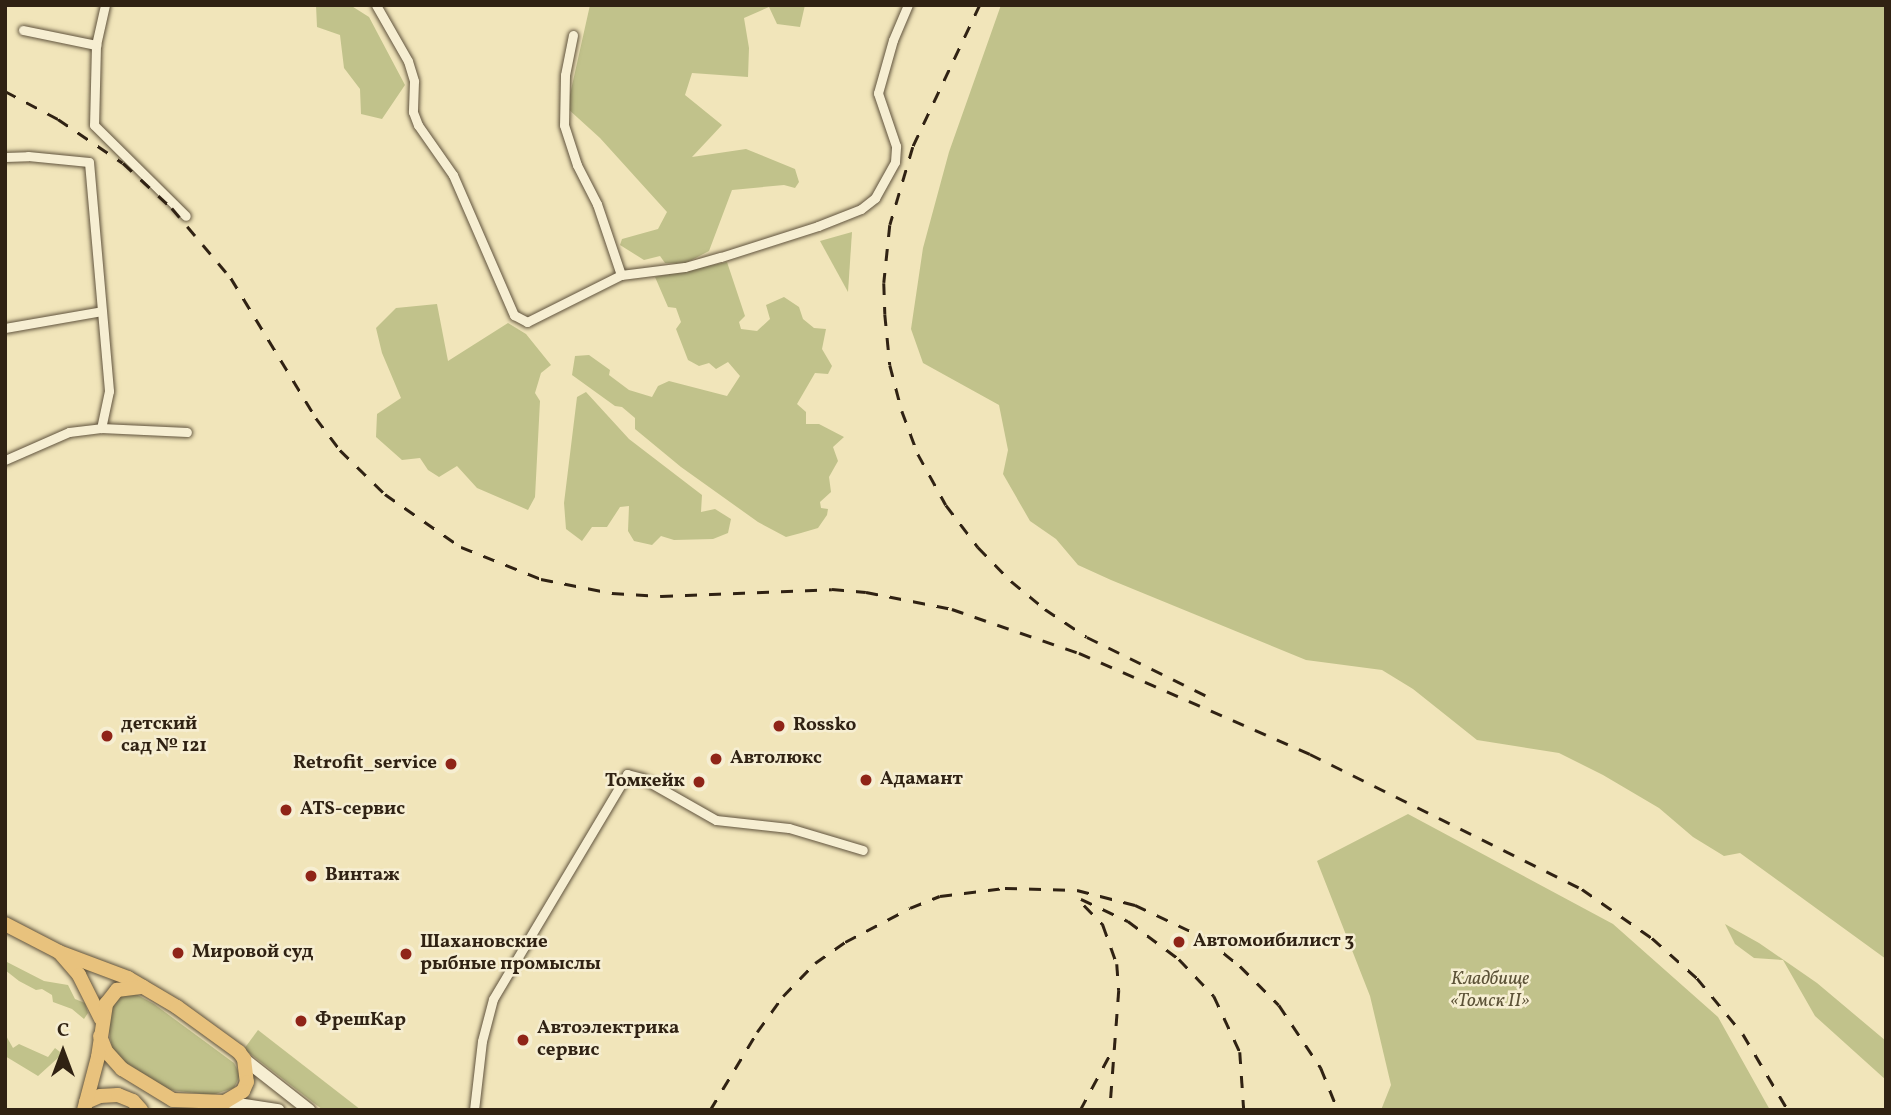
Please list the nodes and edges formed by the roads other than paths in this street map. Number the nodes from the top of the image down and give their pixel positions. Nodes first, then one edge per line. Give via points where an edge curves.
1 (105, 5) edge
2 (376, 5) edge
3 (908, 5) edge
4 (23, 30) dead end
5 (573, 35) dead end
6 (96, 45) junction
7 (5, 157) edge
8 (186, 216) dead end
9 (621, 275) junction
10 (102, 311) junction
11 (5, 328) edge
12 (102, 428) junction
13 (187, 432) dead end
14 (5, 460) edge
15 (863, 850) dead end
16 (5, 924) edge
17 (59, 952) junction
18 (144, 987) junction
19 (102, 1019) junction
20 (100, 1036) junction
21 (244, 1059) junction
22 (225, 1102) junction
23 (204, 1103) junction
24 (85, 1106) edge
25 (141, 1110) edge
26 (186, 1110) edge
27 (278, 1110) edge
28 (309, 1110) edge
29 (474, 1110) edge

1 - 6 street
2 - 9 street via 408,61 418,125 453,176 514,315 527,322
3 - 9 street via 878,93 896,146 895,162 875,198 861,209 818,226 721,257
4 - 6 street
5 - 9 street via 565,75 564,125
6 - 8 street via 94,125
7 - 10 street via 89,162
10 - 11 street
10 - 12 street via 109,391
12 - 13 street
12 - 14 street via 69,432
15 - 29 street via 789,828 716,820 627,774 493,999 482,1041
16 - 17 main road
17 - 18 main road
17 - 19 main road via 79,975
18 - 19 main road via 117,990
18 - 21 main road
19 - 20 main road
20 - 23 main road via 111,1059 140,1082 173,1100
20 - 24 main road
21 - 22 main road via 243,1091
21 - 28 main road
22 - 23 main road
22 - 27 main road
23 - 26 main road
24 - 25 main road via 100,1096 118,1095

